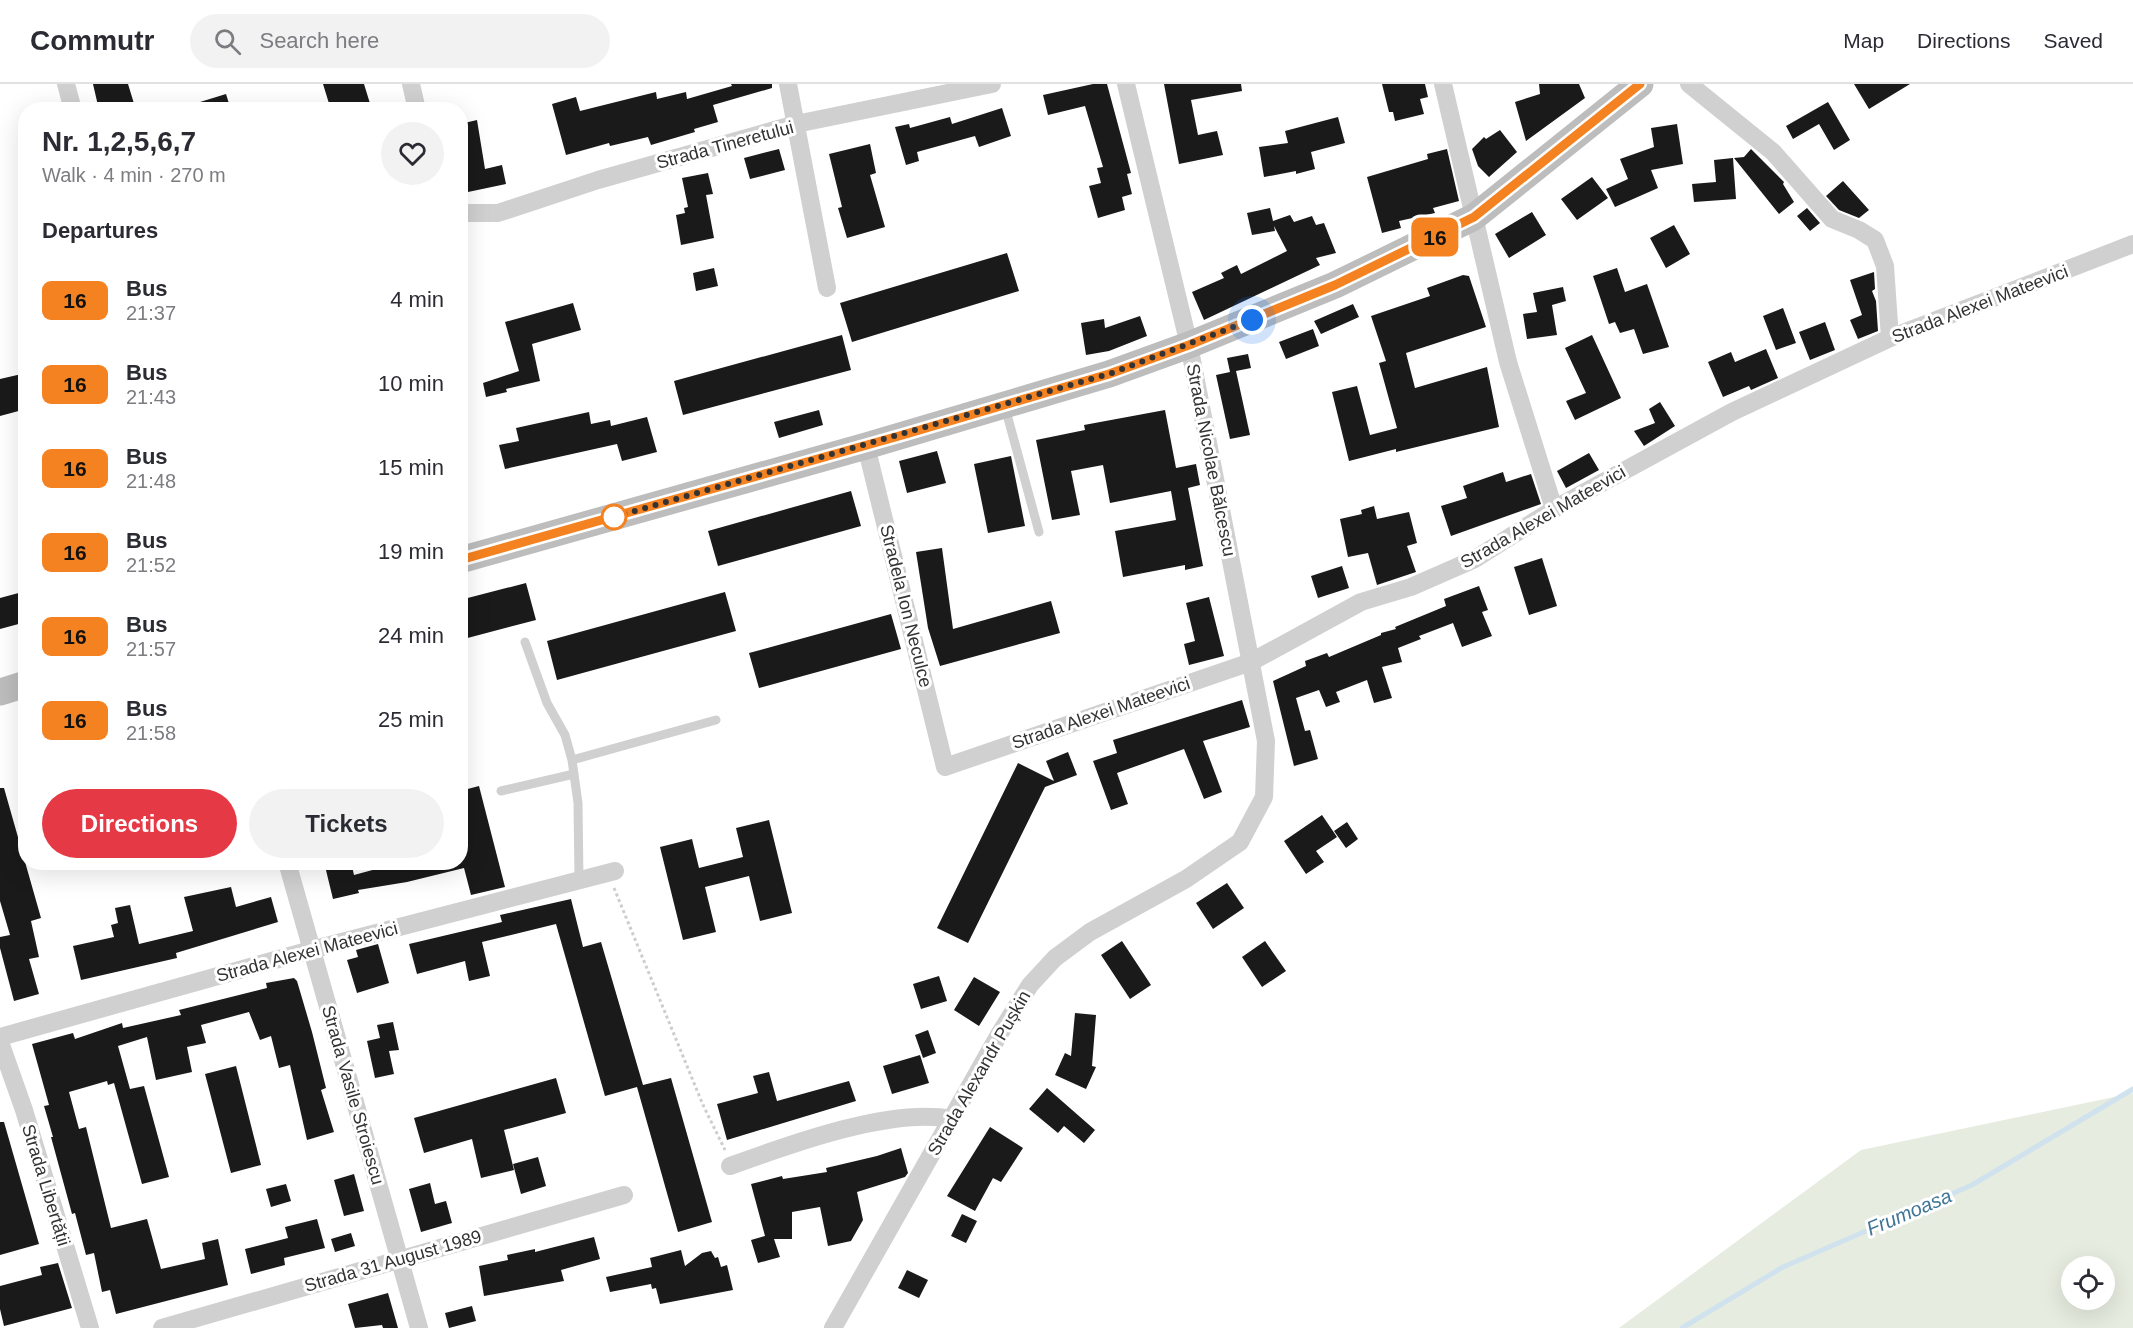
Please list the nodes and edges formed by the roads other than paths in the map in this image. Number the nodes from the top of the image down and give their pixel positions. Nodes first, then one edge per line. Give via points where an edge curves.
1 (66, 84) edge
2 (411, 84) edge
3 (788, 84) edge
4 (992, 84) edge
5 (1126, 84) edge
6 (1443, 84) edge
7 (1640, 84) edge
8 (1689, 84) edge
9 (71, 102) edge
10 (415, 102) edge
11 (796, 124) junction
12 (468, 213) edge
13 (1474, 217) junction
14 (2133, 244) edge
15 (827, 288) dead end
16 (1890, 338) junction
17 (1189, 345) junction
18 (1005, 405) junction
19 (866, 446) junction
20 (1554, 509) junction
21 (1039, 532) dead end
22 (468, 558) edge
23 (525, 642) dead end
24 (1251, 662) junction
25 (18, 686) edge
26 (0, 692) edge
27 (716, 720) dead end
28 (572, 760) junction
29 (945, 767) joint
30 (574, 774) junction
31 (501, 791) dead end
32 (289, 870) edge
33 (612, 872) road end
34 (579, 880) junction
35 (311, 950) junction
36 (0, 1040) edge
37 (951, 1119) junction
38 (731, 1166) road end
39 (624, 1195) dead end
40 (400, 1258) junction
41 (90, 1328) edge
42 (162, 1328) edge
43 (419, 1328) edge
44 (833, 1328) edge

1 - 9 street
2 - 10 street
3 - 11 street
4 - 11 street, Strada Tineretului
5 - 17 street, Strada Nicolae Bălcescu
6 - 13 street
7 - 13 main road
8 - 16 street via 1773,153 1832,219 1875,240 1885,266
11 - 12 street, Strada Tineretului via 598,180 498,213
11 - 15 street
13 - 17 main road via 1335,285
13 - 20 street via 1508,362
14 - 16 street, Strada Alexei Mateevici
16 - 20 street, Strada Alexei Mateevici via 1732,412
17 - 18 main road
17 - 24 street, Strada Nicolae Bălcescu
18 - 19 main road
18 - 21 lane
19 - 22 main road
19 - 29 street, Stradela Ion Neculce
20 - 24 street, Strada Alexei Mateevici via 1475,559 1411,587 1361,602
23 - 28 lane
24 - 29 street, Strada Alexei Mateevici
24 - 37 street, Strada Alexandr Pușkin via 1268,764 1264,797 1240,842 1186,879 1090,932 1055,958 1030,985
25 - 26 main road
27 - 28 lane
28 - 30 lane
30 - 31 lane
30 - 34 lane
32 - 35 street, Strada Vasile Stroiescu
33 - 34 street, Strada Alexei Mateevici
34 - 35 street, Strada Alexei Mateevici
35 - 36 street, Strada Alexei Mateevici
35 - 40 street, Strada Vasile Stroiescu
36 - 41 street, Strada Libertății
37 - 38 street via 911,1115 852,1127
37 - 44 street, Strada Alexandr Pușkin
39 - 40 street, Strada 31 August 1989
40 - 42 street, Strada 31 August 1989
40 - 43 street, Strada Vasile Stroiescu

